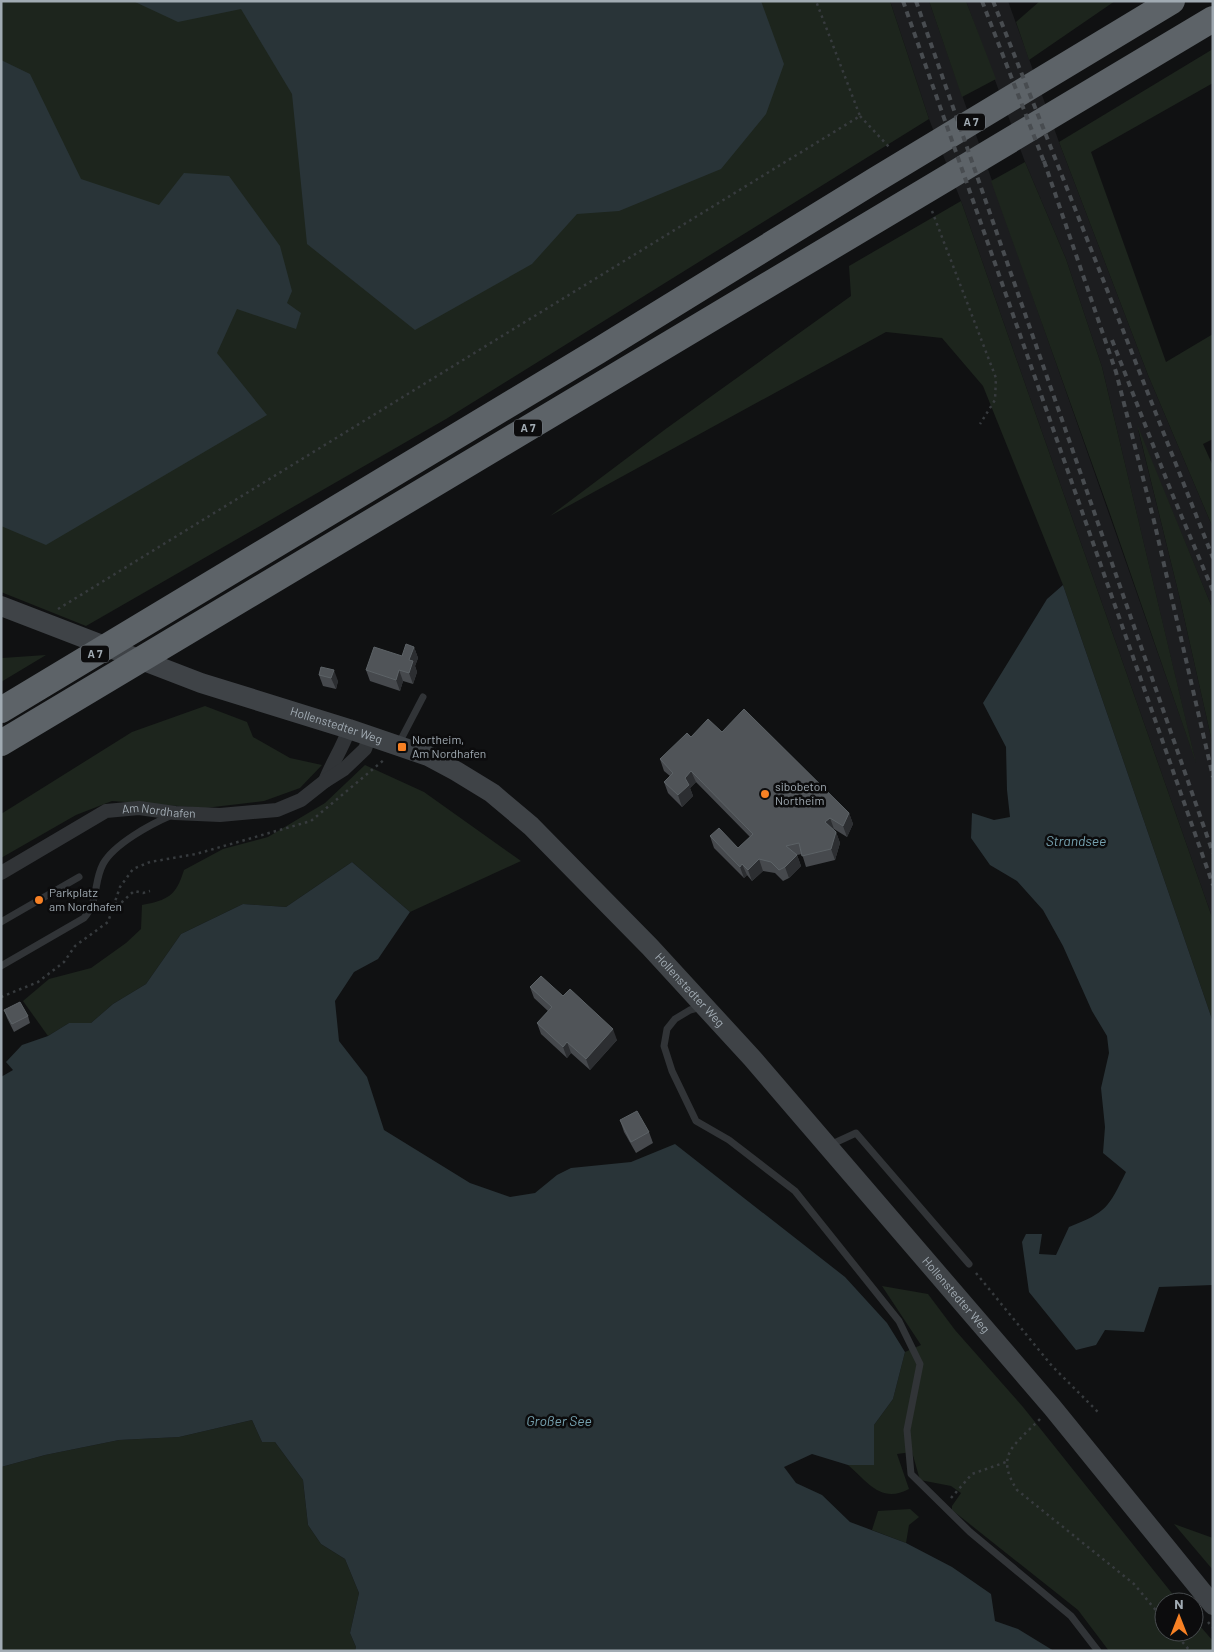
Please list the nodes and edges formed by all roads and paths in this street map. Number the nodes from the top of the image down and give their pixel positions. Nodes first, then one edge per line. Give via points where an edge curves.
1 (816, 1) edge
2 (1136, 1) edge
3 (1172, 1) edge
4 (1213, 19) edge
5 (1064, 66) junction
6 (860, 116) junction
7 (893, 152) dead end
8 (930, 207) dead end
9 (980, 424) dead end
10 (1, 606) edge
11 (40, 620) junction
12 (423, 697) dead end
13 (1, 710) edge
14 (349, 729) junction
15 (367, 742) junction
16 (1, 743) edge
17 (392, 751) junction
18 (325, 781) junction
19 (175, 813) junction
20 (1, 873) edge
21 (79, 877) dead end
22 (150, 892) dead end
23 (115, 904) junction
24 (1, 922) edge
25 (2, 964) edge
26 (1, 997) edge
27 (706, 1006) junction
28 (827, 1146) junction
29 (969, 1264) joint
30 (1098, 1412) dead end
31 (1035, 1413) dead end
32 (1006, 1462) junction
33 (944, 1506) junction
34 (1213, 1605) edge
35 (1154, 1608) edge
36 (1098, 1651) edge

1 - 6 path
2 - 5 highway
3 - 5 highway, A 7
4 - 16 highway, A 7
5 - 13 highway, A 7
6 - 7 path
6 - 11 path
8 - 9 path via 996,378 996,400
10 - 11 main road, Hollenstedter Weg
11 - 14 main road, Hollenstedter Weg via 201,683
12 - 17 lane
14 - 15 main road, Hollenstedter Weg
14 - 18 street, Am Nordhafen
15 - 17 main road, Hollenstedter Weg
15 - 17 path
15 - 18 street, Am Nordhafen via 344,769
17 - 23 path via 311,821 133,869 120,887
17 - 27 main road, Hollenstedter Weg via 428,756 492,794 531,826
18 - 19 street, Am Nordhafen via 301,800 276,810 220,815
19 - 20 street, Am Nordhafen via 139,808 106,811
19 - 25 lane via 148,825 111,854 103,864 92,909 84,918
21 - 24 lane
22 - 23 path via 134,891
23 - 26 path via 108,922 75,946 64,962 38,982
27 - 28 main road, Hollenstedter Weg
27 - 33 lane via 675,1019 667,1030 664,1046 684,1098 696,1121 729,1140 795,1191 898,1321 920,1364 907,1430 911,1474
28 - 29 lane via 856,1133
28 - 34 main road, Hollenstedter Weg via 1052,1408
29 - 30 path via 1052,1366
31 - 32 path via 1041,1418 1009,1452
32 - 33 path via 972,1474
32 - 35 path via 1007,1475 1017,1490 1134,1584
33 - 36 lane via 970,1532 1071,1616

